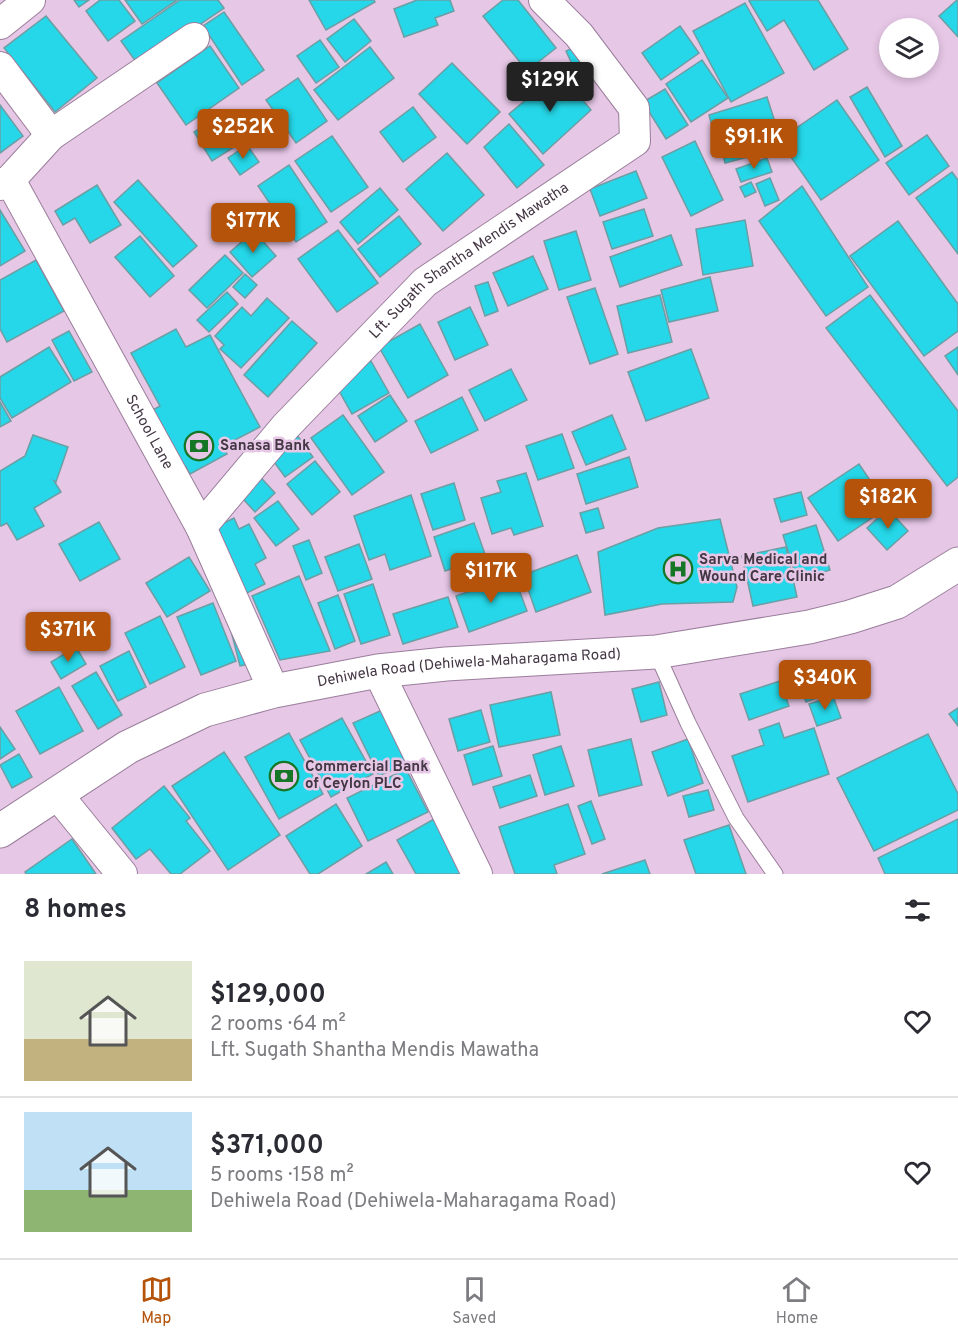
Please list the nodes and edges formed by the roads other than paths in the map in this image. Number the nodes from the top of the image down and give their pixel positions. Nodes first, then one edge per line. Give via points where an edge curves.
1 (30, 0) edge
2 (544, 0) edge
3 (0, 24) edge
4 (194, 38) dead end
5 (0, 67) edge
6 (51, 135) junction
7 (5, 182) edge
8 (201, 527) junction
9 (958, 564) edge
10 (656, 652) junction
11 (378, 670) junction
12 (274, 691) junction
13 (56, 793) junction
14 (0, 831) edge
15 (122, 874) edge
16 (477, 874) edge
17 (775, 874) edge

1 - 3 street
2 - 8 street, Lft. Sugath Shantha Mendis Mawatha via 579,35 634,108 635,141 425,282 286,426
4 - 6 street, School Lane
5 - 6 street
6 - 7 street, School Lane
7 - 8 street, School Lane
8 - 12 street, School Lane
9 - 10 main road, Dehiwela Road (Dehiwela-Maharagama Road) via 897,602 850,617
10 - 11 main road, Dehiwela Road (Dehiwela-Maharagama Road)
10 - 17 lane via 736,818
11 - 12 main road, Dehiwela Road (Dehiwela-Maharagama Road)
11 - 16 street
12 - 13 main road, Dehiwela Road (Dehiwela-Maharagama Road) via 205,710 128,747
13 - 14 main road, Dehiwela Road (Dehiwela-Maharagama Road)
13 - 15 street

